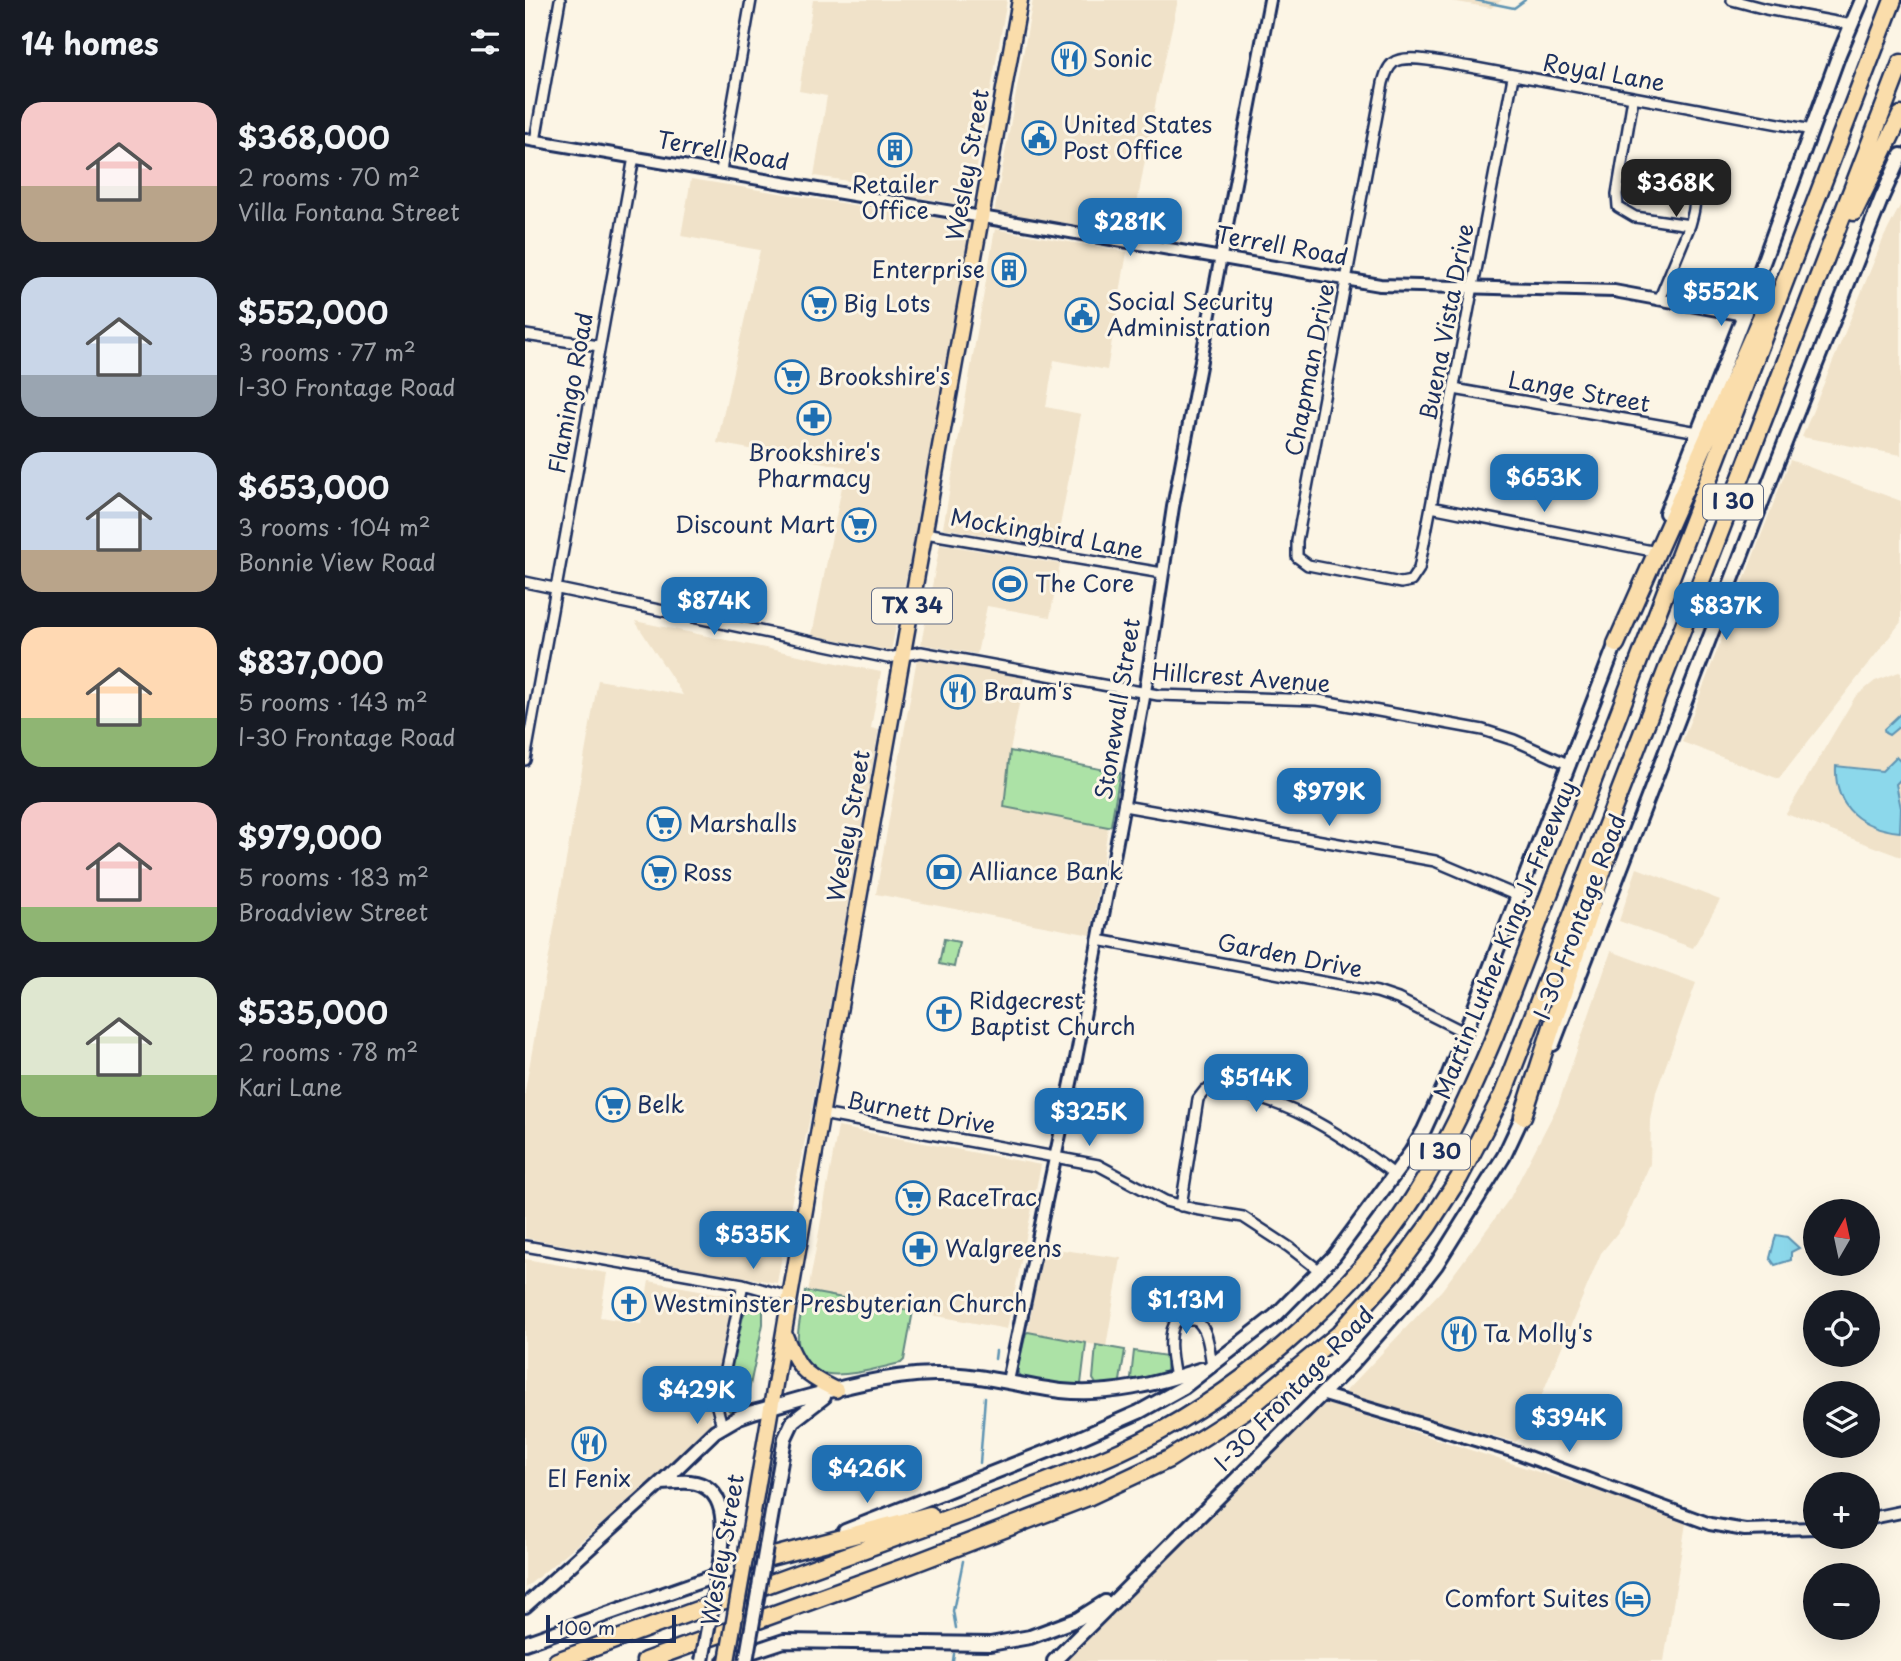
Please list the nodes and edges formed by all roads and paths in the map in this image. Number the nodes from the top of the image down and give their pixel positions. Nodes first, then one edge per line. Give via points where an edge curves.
1 (560, 0) edge
2 (751, 0) edge
3 (1020, 0) edge
4 (1270, 0) edge
5 (1732, 0) edge
6 (1862, 0) edge
7 (1892, 0) edge
8 (1852, 25) junction
9 (1901, 63) edge
10 (1390, 65) joint
11 (1513, 76) junction
12 (1633, 98) junction
13 (1901, 115) edge
14 (1812, 130) junction
15 (530, 140) edge
16 (1901, 155) edge
17 (634, 157) junction
18 (721, 171) junction
19 (1620, 176) junction
20 (1826, 178) junction
21 (981, 216) junction
22 (1689, 225) junction
23 (1221, 257) junction
24 (1347, 279) junction
25 (1474, 286) junction
26 (1659, 300) junction
27 (1806, 312) junction
28 (1744, 315) junction
29 (525, 335) edge
30 (599, 346) junction
31 (1454, 389) junction
32 (1698, 432) junction
33 (1431, 507) junction
34 (925, 533) junction
35 (1652, 551) junction
36 (1162, 573) junction
37 (1417, 573) joint
38 (525, 582) edge
39 (555, 588) junction
40 (1616, 643) junction
41 (903, 655) junction
42 (1145, 692) junction
43 (1660, 693) junction
44 (530, 702) edge
45 (525, 760) edge
46 (1570, 765) junction
47 (1124, 806) junction
48 (1520, 897) junction
49 (1098, 940) junction
50 (1466, 1033) junction
51 (822, 1114) junction
52 (1523, 1116) junction
53 (1056, 1157) junction
54 (1394, 1174) junction
55 (1181, 1206) junction
56 (525, 1246) edge
57 (1320, 1271) junction
58 (743, 1284) junction
59 (789, 1297) junction
60 (783, 1332) junction
61 (1212, 1365) junction
62 (1175, 1378) junction
63 (1008, 1381) junction
64 (836, 1390) junction
65 (1321, 1394) junction
66 (770, 1407) junction
67 (722, 1426) junction
68 (661, 1483) junction
69 (1024, 1490) junction
70 (1901, 1512) edge
71 (1880, 1516) edge
72 (1803, 1528) edge
73 (768, 1552) junction
74 (1126, 1589) junction
75 (525, 1606) edge
76 (525, 1643) edge
77 (557, 1661) edge
78 (645, 1661) edge
79 (702, 1661) edge
80 (725, 1661) edge
81 (746, 1661) edge
82 (1054, 1661) edge

1 - 15 street
2 - 18 street
3 - 21 main road, Wesley Street / TX 34
4 - 23 street, Stonewall Street
5 - 8 street
6 - 8 main road
7 - 20 highway, Martin Luther King Jr Freeway / I 30
8 - 14 main road
9 - 27 highway, I 30
10 - 11 street, Royal Lane via 1403,58
10 - 24 street, Chapman Drive
11 - 12 street, Royal Lane
11 - 25 street, Buena Vista Drive
12 - 14 street, Royal Lane
12 - 19 street
13 - 27 highway
14 - 28 main road
15 - 17 street, Terrell Road
16 - 52 main road, I-30 Frontage Road
17 - 18 street, Terrell Road
17 - 30 street, Flamingo Road
18 - 21 street, Terrell Road
19 - 22 street via 1617,203 1622,212
19 - 22 street via 1689,189 1695,202
20 - 40 highway
20 - 69 highway, Martin Luther King Jr Freeway / I 30 via 1500,1024 1465,1104 1412,1200 1347,1282 1261,1364 1153,1435
21 - 23 street, Terrell Road
21 - 34 main road, Wesley Street / TX 34
22 - 26 street
23 - 24 street, Terrell Road
23 - 36 street, Stonewall Street
24 - 25 street, Terrell Road via 1380,285
24 - 37 street, Chapman Drive via 1297,557 1319,568 1402,583
25 - 26 street, Terrell Road via 1614,291
25 - 31 street, Buena Vista Drive
26 - 28 street, Terrell Road
27 - 43 highway, I 30
28 - 32 main road
29 - 30 street
30 - 39 street, Flamingo Road
31 - 32 street, Lange Street
31 - 33 street, Buena Vista Drive
32 - 35 main road
33 - 35 street
33 - 37 street, Buena Vista Drive
34 - 36 street, Mockingbird Lane
34 - 41 main road, Wesley Street / TX 34
35 - 40 main road
36 - 42 street, Stonewall Street
38 - 39 street, Hillcrest Avenue
39 - 41 street, Hillcrest Avenue via 888,658
39 - 44 street, Flamingo Road
40 - 46 main road
41 - 42 street, Hillcrest Avenue via 921,652
41 - 51 main road, Wesley Street / TX 34
42 - 46 street, Hillcrest Avenue via 1220,699 1318,700 1483,730
42 - 47 street, Stonewall Street
43 - 52 highway
43 - 78 highway, I 30 via 1503,1094 1428,1226 1339,1334 1249,1408 1169,1460 1088,1497 911,1565
44 - 45 street, Flamingo Road
46 - 48 main road
47 - 48 street via 1435,861
47 - 49 street, Stonewall Street
48 - 50 main road
49 - 50 street, Garden Drive via 1377,992
49 - 53 street, Stonewall Street
50 - 54 main road via 1424,1130
51 - 53 street, Burnett Drive
51 - 59 main road, Wesley Street / TX 34
52 - 65 main road, I-30 Frontage Road via 1504,1156 1436,1265
53 - 55 street, Burnett Drive via 1105,1168
53 - 63 street, Stonewall Street
54 - 55 street via 1289,1107 1226,1090 1205,1090 1198,1099
54 - 57 main road
55 - 57 street, Burnett Drive via 1243,1217
56 - 58 street
57 - 61 main road via 1275,1316
58 - 59 street
58 - 67 street via 717,1407
59 - 60 main road, Wesley Street / TX 34
60 - 64 main road via 804,1373
60 - 66 main road, Wesley Street / TX 34
61 - 62 main road
61 - 62 street via 1201,1324 1177,1320 1171,1341
61 - 73 main road via 1139,1412 1066,1444 862,1525
62 - 63 main road via 1118,1391 1062,1391
63 - 64 main road via 935,1374
64 - 66 main road
64 - 73 main road via 793,1421 785,1438
65 - 72 street via 1527,1457 1710,1524 1745,1530
65 - 74 main road, I-30 Frontage Road
66 - 67 main road
66 - 80 main road, Wesley Street / TX 34, bridge
67 - 68 main road
68 - 75 main road
68 - 79 main road, bridge via 692,1482 712,1492 721,1507 724,1528
69 - 73 highway
69 - 77 highway, Martin Luther King Jr Freeway / I 30
70 - 71 street
73 - 76 main road
73 - 81 main road, bridge
74 - 80 main road, I-30 Frontage Road via 1079,1619 1030,1637 990,1644 784,1641
74 - 82 main road, I-30 Frontage Road

